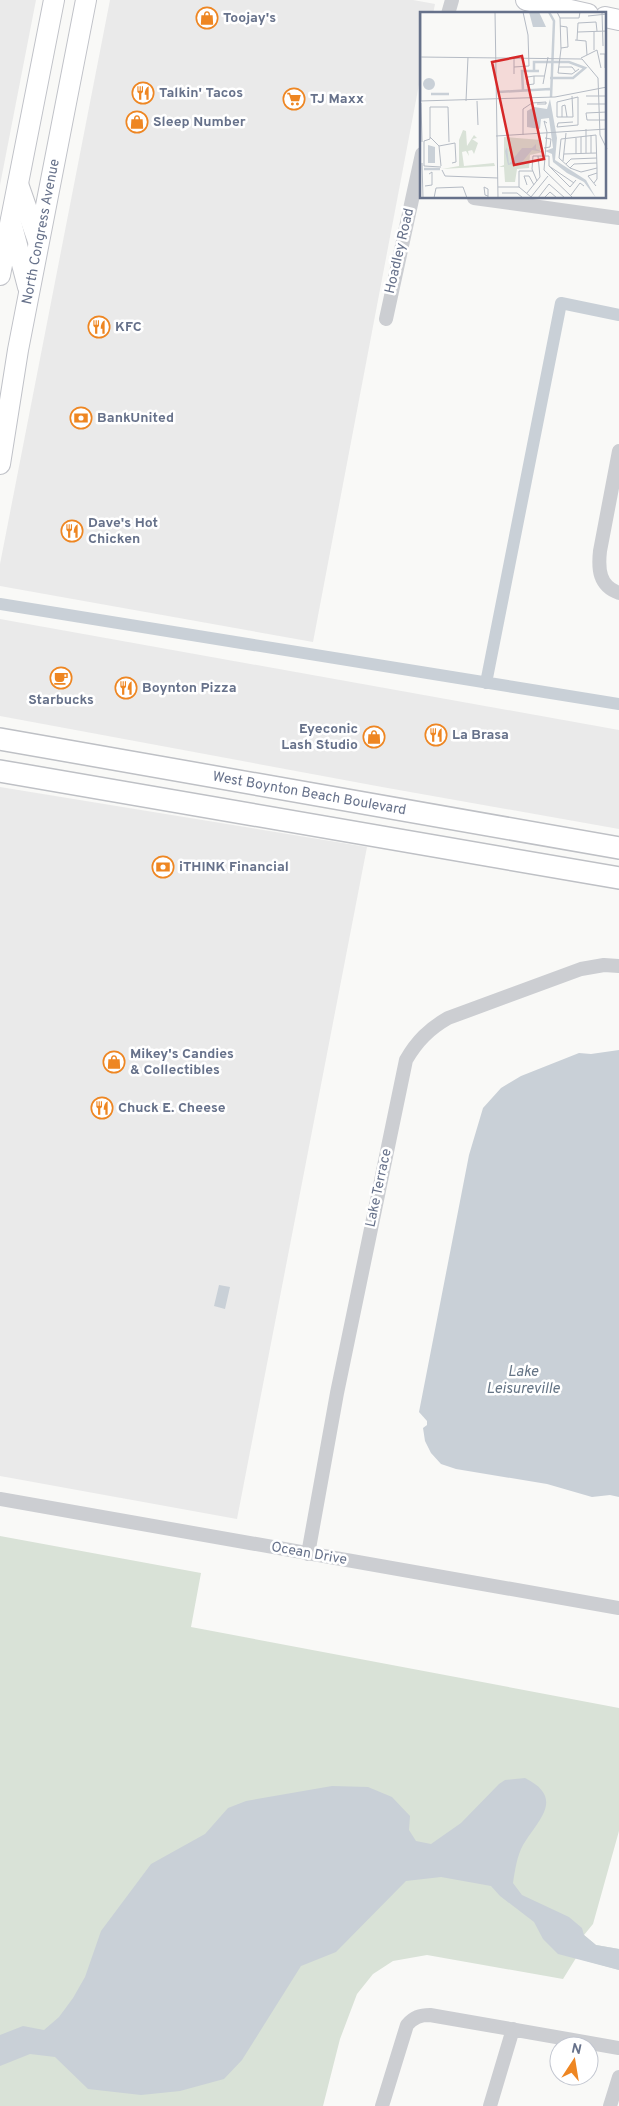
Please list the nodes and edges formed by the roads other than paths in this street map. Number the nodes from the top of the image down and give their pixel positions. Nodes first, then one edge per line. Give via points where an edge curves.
1 (54, 0) edge
2 (86, 0) edge
3 (526, 0) edge
4 (579, 12) edge
5 (606, 17) edge
6 (619, 20) edge
7 (420, 172) edge
8 (18, 184) junction
9 (418, 189) edge
10 (481, 199) edge
11 (619, 218) edge
12 (11, 221) junction
13 (39, 242) junction
14 (0, 275) edge
15 (29, 292) junction
16 (386, 319) dead end
17 (619, 451) edge
18 (0, 464) edge
19 (619, 593) edge
20 (0, 739) edge
21 (0, 771) edge
22 (338, 799) junction
23 (387, 807) junction
24 (302, 823) junction
25 (349, 831) junction
26 (619, 848) edge
27 (619, 878) edge
28 (619, 966) edge
29 (0, 1499) edge
30 (308, 1554) junction
31 (619, 1608) edge
32 (513, 2029) junction
33 (619, 2048) edge
34 (619, 2077) edge
35 (382, 2106) edge
36 (490, 2106) edge
37 (610, 2106) edge

1 - 8 main road
2 - 13 main road, North Congress Avenue
3 - 4 main road
5 - 6 main road
7 - 9 street, Hoadley Road
8 - 12 main road
8 - 13 main road
9 - 16 street, Hoadley Road
10 - 11 street
12 - 14 main road
12 - 15 main road
13 - 15 main road, North Congress Avenue
15 - 18 main road, North Congress Avenue
17 - 19 street via 598,566 606,586
20 - 22 main road, West Boynton Beach Boulevard
21 - 24 main road
22 - 23 main road, West Boynton Beach Boulevard
22 - 24 main road
23 - 25 main road
23 - 26 main road, West Boynton Beach Boulevard
24 - 25 main road
25 - 27 main road
28 - 30 street, Lake Terrace via 581,969 448,1018 424,1034 406,1060 337,1393
29 - 30 street, Ocean Drive
30 - 31 street, Ocean Drive
32 - 33 street
32 - 35 street via 430,2015 413,2019 407,2025
32 - 36 street
34 - 37 street

